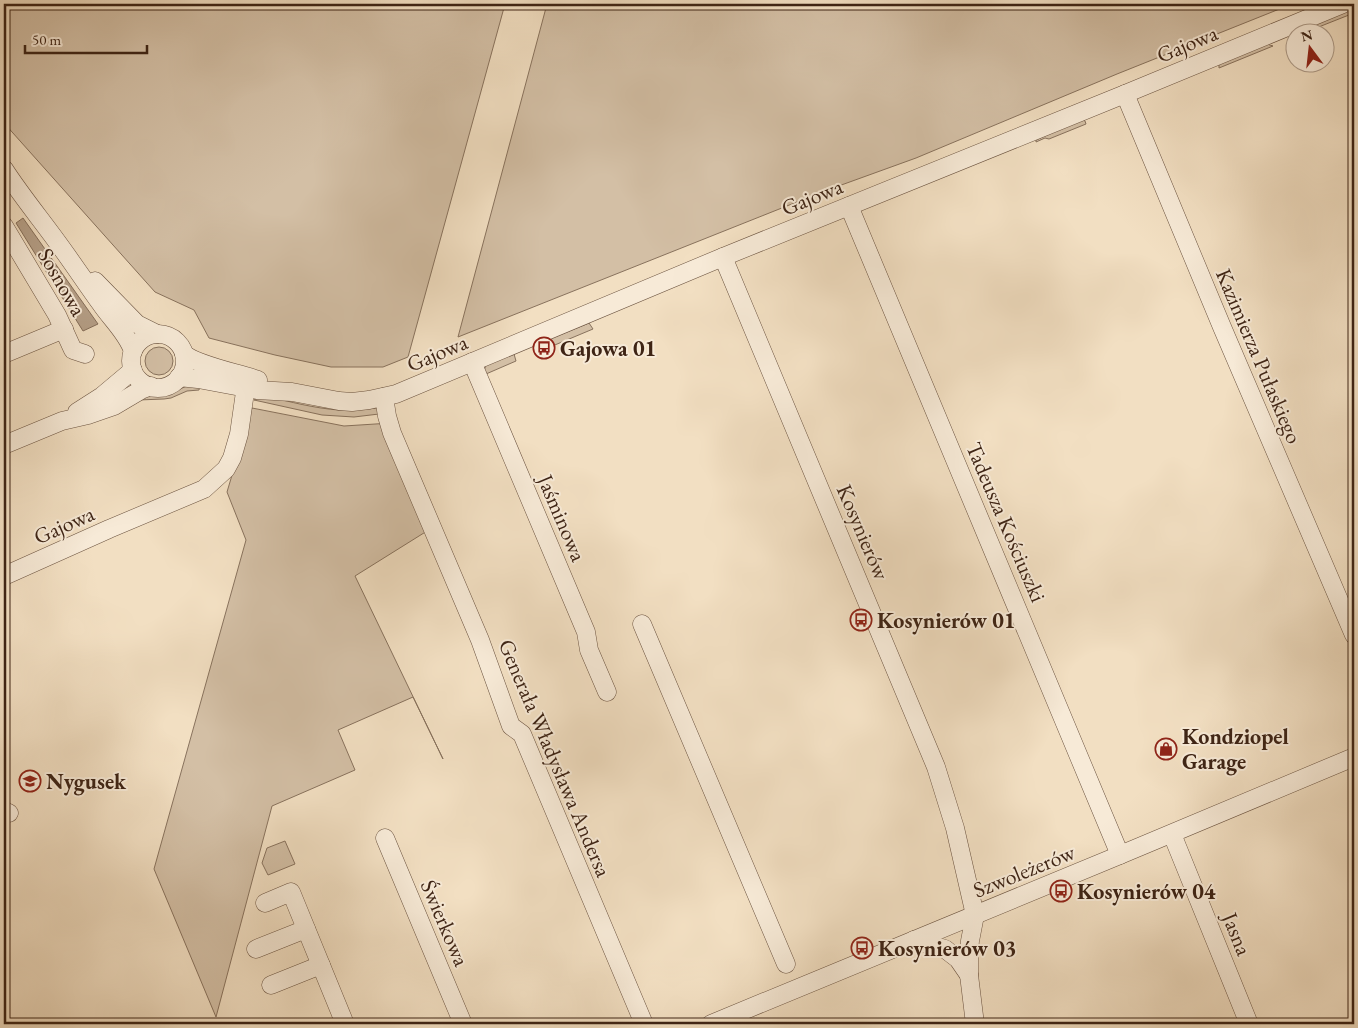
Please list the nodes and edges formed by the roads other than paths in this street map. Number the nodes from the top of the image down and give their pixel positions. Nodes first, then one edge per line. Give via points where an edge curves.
1 (1343, 4) edge
2 (1125, 94) junction
3 (4, 169) edge
4 (849, 206) junction
5 (4, 226) edge
6 (62, 249) junction
7 (723, 257) junction
8 (64, 329) junction
9 (157, 334) junction
10 (133, 351) junction
11 (4, 354) edge
12 (85, 354) dead end
13 (184, 354) junction
14 (472, 362) junction
15 (133, 370) junction
16 (179, 377) junction
17 (247, 382) junction
18 (151, 386) junction
19 (384, 397) junction
20 (62, 421) junction
21 (4, 445) edge
22 (4, 576) edge
23 (642, 624) dead end
24 (1354, 635) edge
25 (606, 692) dead end
26 (1354, 757) edge
27 (1172, 834) junction
28 (385, 838) dead end
29 (1120, 855) junction
30 (265, 903) dead end
31 (976, 915) junction
32 (306, 929) junction
33 (914, 940) junction
34 (256, 949) dead end
35 (786, 964) dead end
36 (321, 965) junction
37 (969, 975) junction
38 (271, 985) dead end
39 (345, 1024) edge
40 (463, 1024) edge
41 (644, 1024) edge
42 (710, 1024) edge
43 (974, 1024) edge
44 (1249, 1024) edge

1 - 2 street, Gajowa
2 - 4 street, Gajowa
2 - 24 street, Kazimierza Pułaskiego
3 - 6 street, Sosnowa
4 - 7 street, Gajowa
4 - 29 street, Tadeusza Kościuszki
5 - 8 street, Sosnowa
6 - 9 street, Sosnowa via 138,324
6 - 10 street, Sosnowa
7 - 14 street, Gajowa
7 - 31 street, Kosynierów via 936,767
8 - 11 street
8 - 12 street, Sosnowa via 72,350
9 - 10 street via 145,337
9 - 13 street via 174,339
10 - 15 street
13 - 16 street via 184,366
13 - 17 street, Gajowa
14 - 19 street, Gajowa
14 - 25 street, Jaśminowa via 586,632 589,650
15 - 18 street via 140,380
15 - 20 street via 102,396
16 - 17 street, Gajowa
16 - 18 street via 169,385
17 - 19 street, Gajowa via 352,402
17 - 22 street, Gajowa via 232,458 226,469 204,489
18 - 20 street via 114,406
19 - 41 street, Generała Władysława Andersa via 392,433 480,640 512,726 522,734
20 - 21 street
23 - 35 street
26 - 27 street, Szwoleżerów
27 - 29 street, Szwoleżerów
27 - 44 street, Jasna
28 - 40 street, Świerkowa
29 - 31 street, Szwoleżerów
30 - 32 street via 291,892
31 - 33 street, Szwoleżerów
31 - 37 street via 970,941
32 - 34 street
32 - 36 street
33 - 37 street via 945,949 958,959
33 - 42 street, Szwoleżerów
36 - 38 street
36 - 39 street
37 - 43 street

